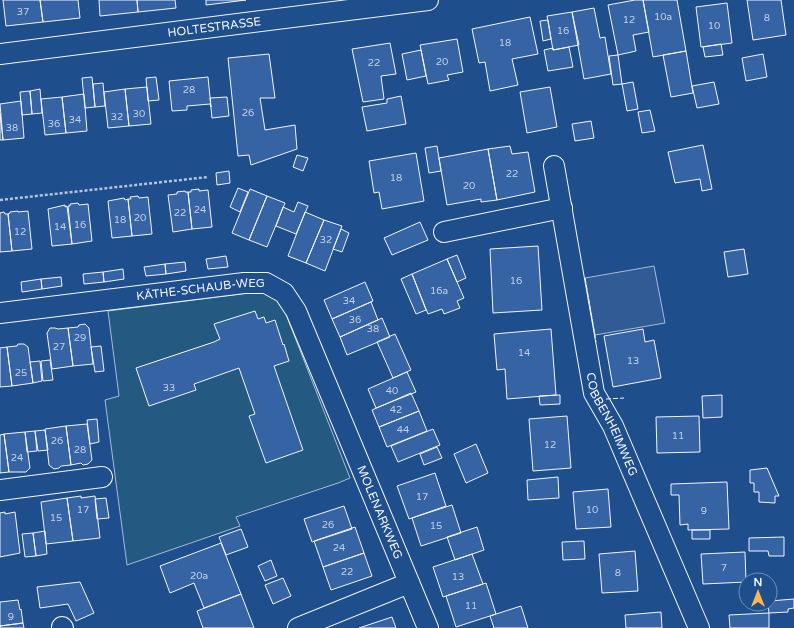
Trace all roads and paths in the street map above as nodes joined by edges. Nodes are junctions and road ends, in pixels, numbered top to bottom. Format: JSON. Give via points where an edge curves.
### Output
{"nodes":[{"id":1,"x":428,"y":0,"type":"edge"},
{"id":2,"x":0,"y":54,"type":"edge"},
{"id":3,"x":554,"y":166,"type":"dead end"},
{"id":4,"x":208,"y":178,"type":"dead end"},
{"id":5,"x":0,"y":200,"type":"edge"},
{"id":6,"x":562,"y":208,"type":"junction"},
{"id":7,"x":444,"y":232,"type":"dead end"},
{"id":8,"x":0,"y":313,"type":"edge"},
{"id":9,"x":351,"y":442,"type":"joint"},
{"id":10,"x":102,"y":476,"type":"dead end"},
{"id":11,"x":0,"y":490,"type":"edge"},
{"id":12,"x":409,"y":583,"type":"junction"},
{"id":13,"x":298,"y":628,"type":"edge"},
{"id":14,"x":428,"y":628,"type":"edge"},
{"id":15,"x":699,"y":628,"type":"edge"}],
"edges":[{"from":1,"to":2,"type":"street","name":"HOLTESTRASSE"},
{"from":3,"to":6,"type":"street","name":"COBBENHEIMWEG"},
{"from":4,"to":5,"type":"path"},
{"from":6,"to":7,"type":"street"},
{"from":6,"to":15,"type":"street","name":"COBBENHEIMWEG","via":[[594,393],[613,426]]},
{"from":8,"to":9,"type":"street","name":"KÄTHE-SCHAUB-WEG","via":[[244,283],[266,283],[284,293],[296,311]]},
{"from":9,"to":12,"type":"street","name":"MOLENARKWEG"},
{"from":10,"to":11,"type":"street"},
{"from":12,"to":13,"type":"street"},
{"from":12,"to":14,"type":"street","name":"MOLENARKWEG"}]}
